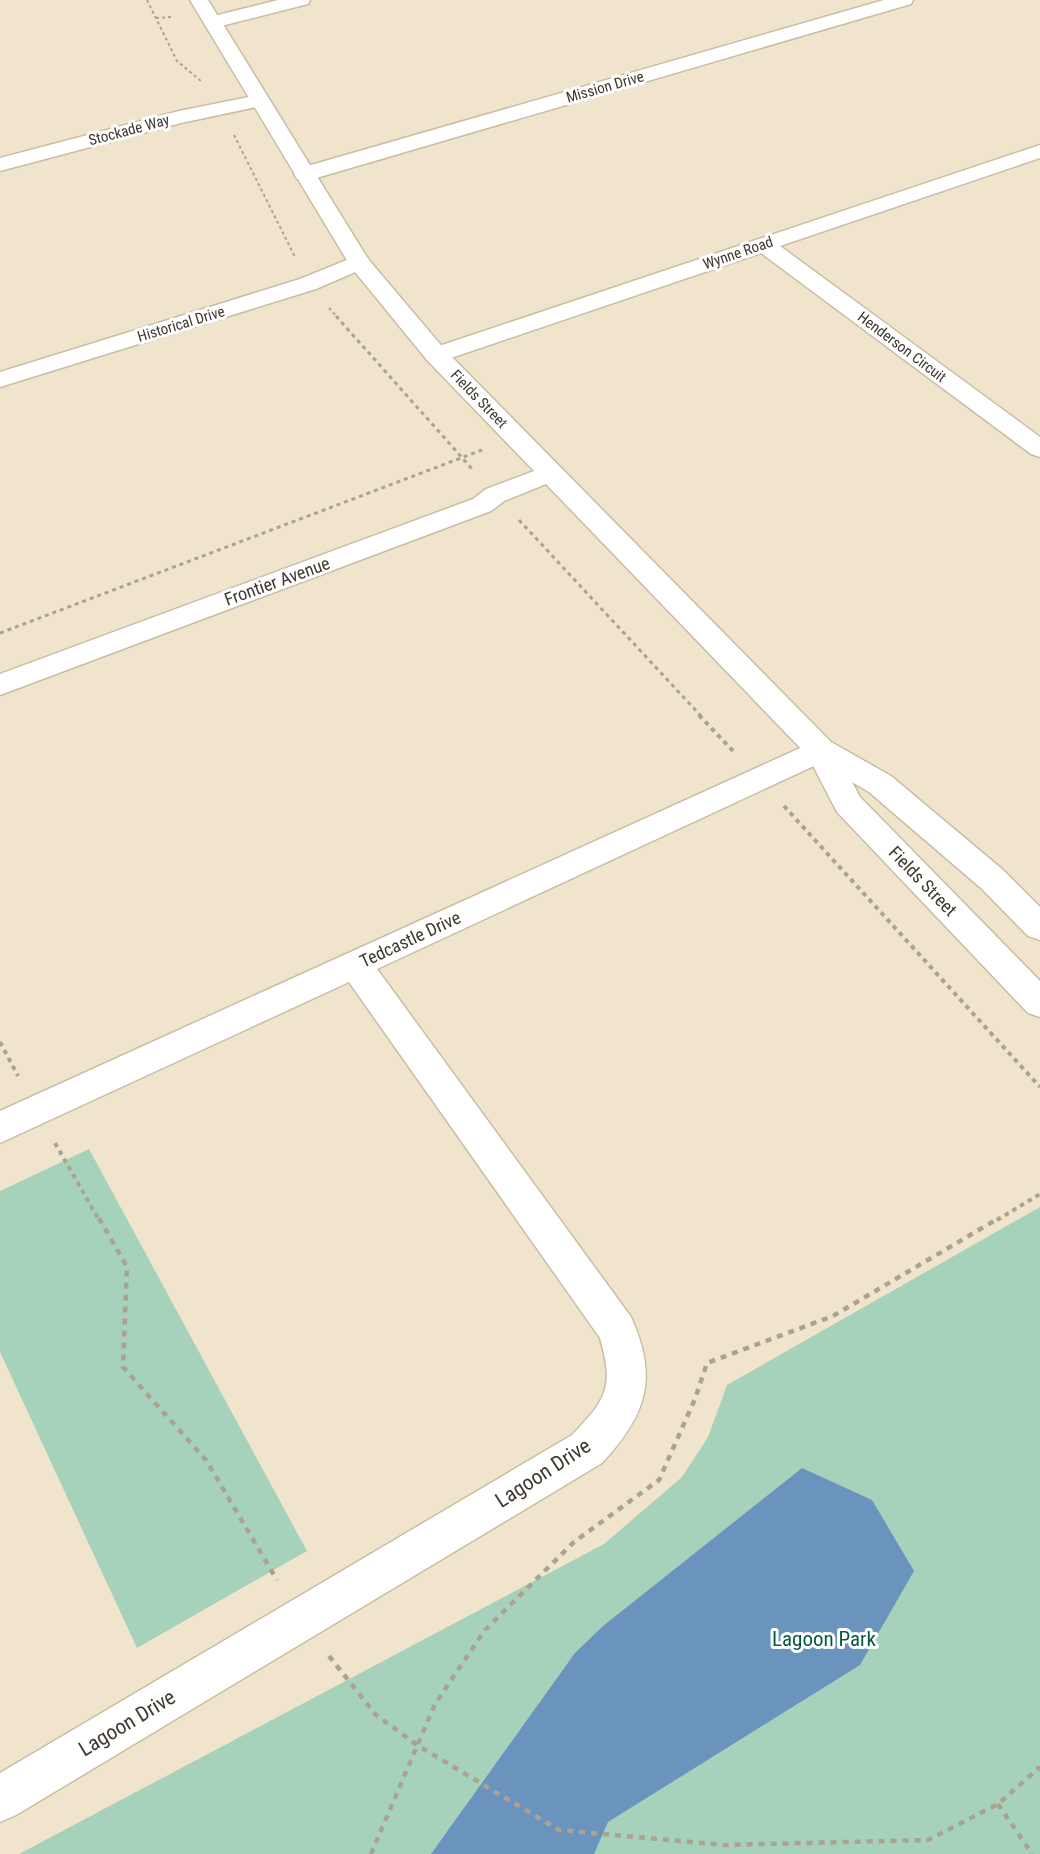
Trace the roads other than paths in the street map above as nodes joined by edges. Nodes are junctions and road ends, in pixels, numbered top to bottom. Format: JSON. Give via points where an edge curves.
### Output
{"nodes":[{"id":1,"x":199,"y":0,"type":"edge"},
{"id":2,"x":301,"y":0,"type":"edge"},
{"id":3,"x":904,"y":0,"type":"edge"},
{"id":4,"x":213,"y":22,"type":"junction"},
{"id":5,"x":259,"y":101,"type":"junction"},
{"id":6,"x":1040,"y":151,"type":"edge"},
{"id":7,"x":0,"y":165,"type":"edge"},
{"id":8,"x":305,"y":174,"type":"junction"},
{"id":9,"x":763,"y":244,"type":"junction"},
{"id":10,"x":359,"y":262,"type":"junction"},
{"id":11,"x":436,"y":355,"type":"junction"},
{"id":12,"x":0,"y":380,"type":"edge"},
{"id":13,"x":1040,"y":449,"type":"edge"},
{"id":14,"x":551,"y":474,"type":"junction"},
{"id":15,"x":0,"y":684,"type":"edge"},
{"id":16,"x":820,"y":750,"type":"junction"},
{"id":17,"x":1040,"y":927,"type":"edge"},
{"id":18,"x":355,"y":964,"type":"junction"},
{"id":19,"x":1040,"y":1003,"type":"edge"},
{"id":20,"x":0,"y":1128,"type":"edge"},
{"id":21,"x":0,"y":1799,"type":"edge"}],
"edges":[{"from":1,"to":4,"type":"street","name":"Fields Street"},
{"from":2,"to":4,"type":"street"},
{"from":3,"to":8,"type":"street","name":"Mission Drive"},
{"from":4,"to":5,"type":"street","name":"Fields Street"},
{"from":5,"to":7,"type":"street","name":"Stockade Way"},
{"from":5,"to":8,"type":"street","name":"Fields Street"},
{"from":6,"to":9,"type":"street","name":"Wynne Road"},
{"from":8,"to":10,"type":"street","name":"Fields Street"},
{"from":9,"to":11,"type":"street","name":"Wynne Road"},
{"from":9,"to":13,"type":"street","name":"Henderson Circuit"},
{"from":10,"to":11,"type":"street","name":"Fields Street"},
{"from":10,"to":12,"type":"street","name":"Historical Drive","via":[[308,284]]},
{"from":11,"to":14,"type":"street","name":"Fields Street"},
{"from":14,"to":15,"type":"street","name":"Frontier Avenue","via":[[495,495],[482,505]]},
{"from":14,"to":16,"type":"street","name":"Fields Street"},
{"from":16,"to":17,"type":"street","name":"Fields Street","via":[[880,784],[992,879]]},
{"from":16,"to":18,"type":"street","name":"Tedcastle Drive"},
{"from":16,"to":19,"type":"street","name":"Fields Street","via":[[848,804]]},
{"from":18,"to":20,"type":"street","name":"Tedcastle Drive"},
{"from":18,"to":21,"type":"street","name":"Lagoon Drive","via":[[617,1330],[627,1363],[626,1396],[611,1424],[587,1449]]}]}
